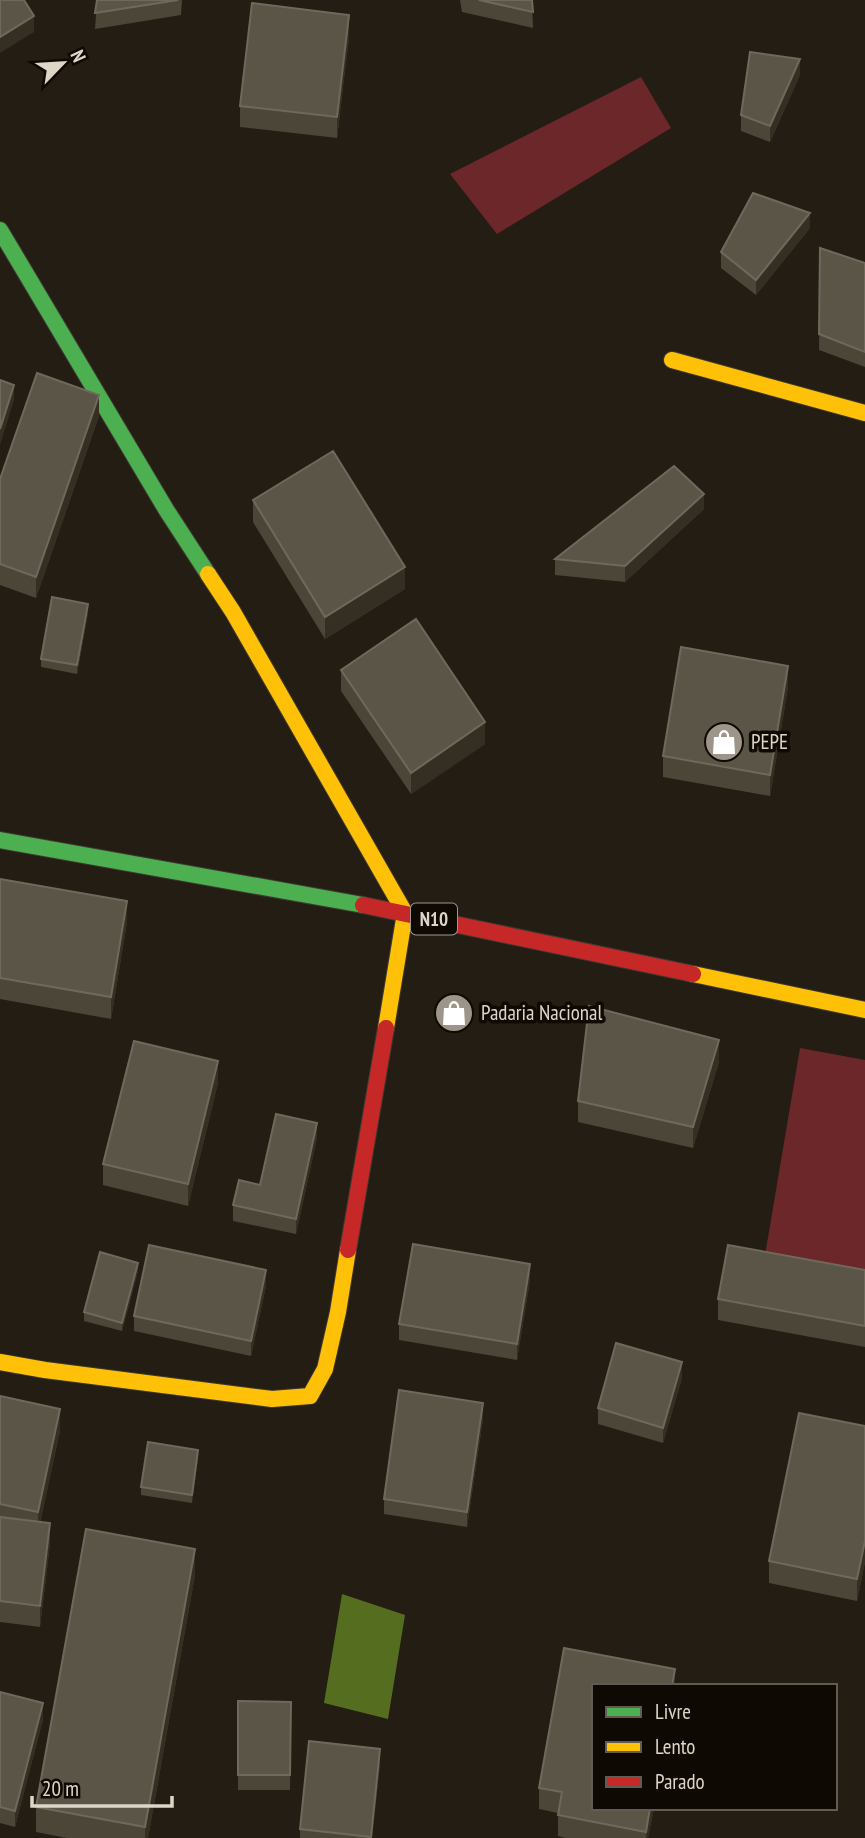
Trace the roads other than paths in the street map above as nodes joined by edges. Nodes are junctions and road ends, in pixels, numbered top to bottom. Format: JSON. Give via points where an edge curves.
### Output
{"nodes":[{"id":1,"x":0,"y":230,"type":"edge"},
{"id":2,"x":672,"y":360,"type":"dead end"},
{"id":3,"x":865,"y":413,"type":"edge"},
{"id":4,"x":0,"y":840,"type":"edge"},
{"id":5,"x":405,"y":913,"type":"junction"},
{"id":6,"x":865,"y":1010,"type":"edge"},
{"id":7,"x":0,"y":1362,"type":"edge"}],
"edges":[{"from":1,"to":5,"type":"street","via":[[167,511],[233,612]]},
{"from":2,"to":3,"type":"street"},
{"from":4,"to":5,"type":"street","number":"N10"},
{"from":5,"to":6,"type":"street","number":"N10"},
{"from":5,"to":7,"type":"street","via":[[338,1311],[325,1369],[310,1396],[272,1399]]}]}
